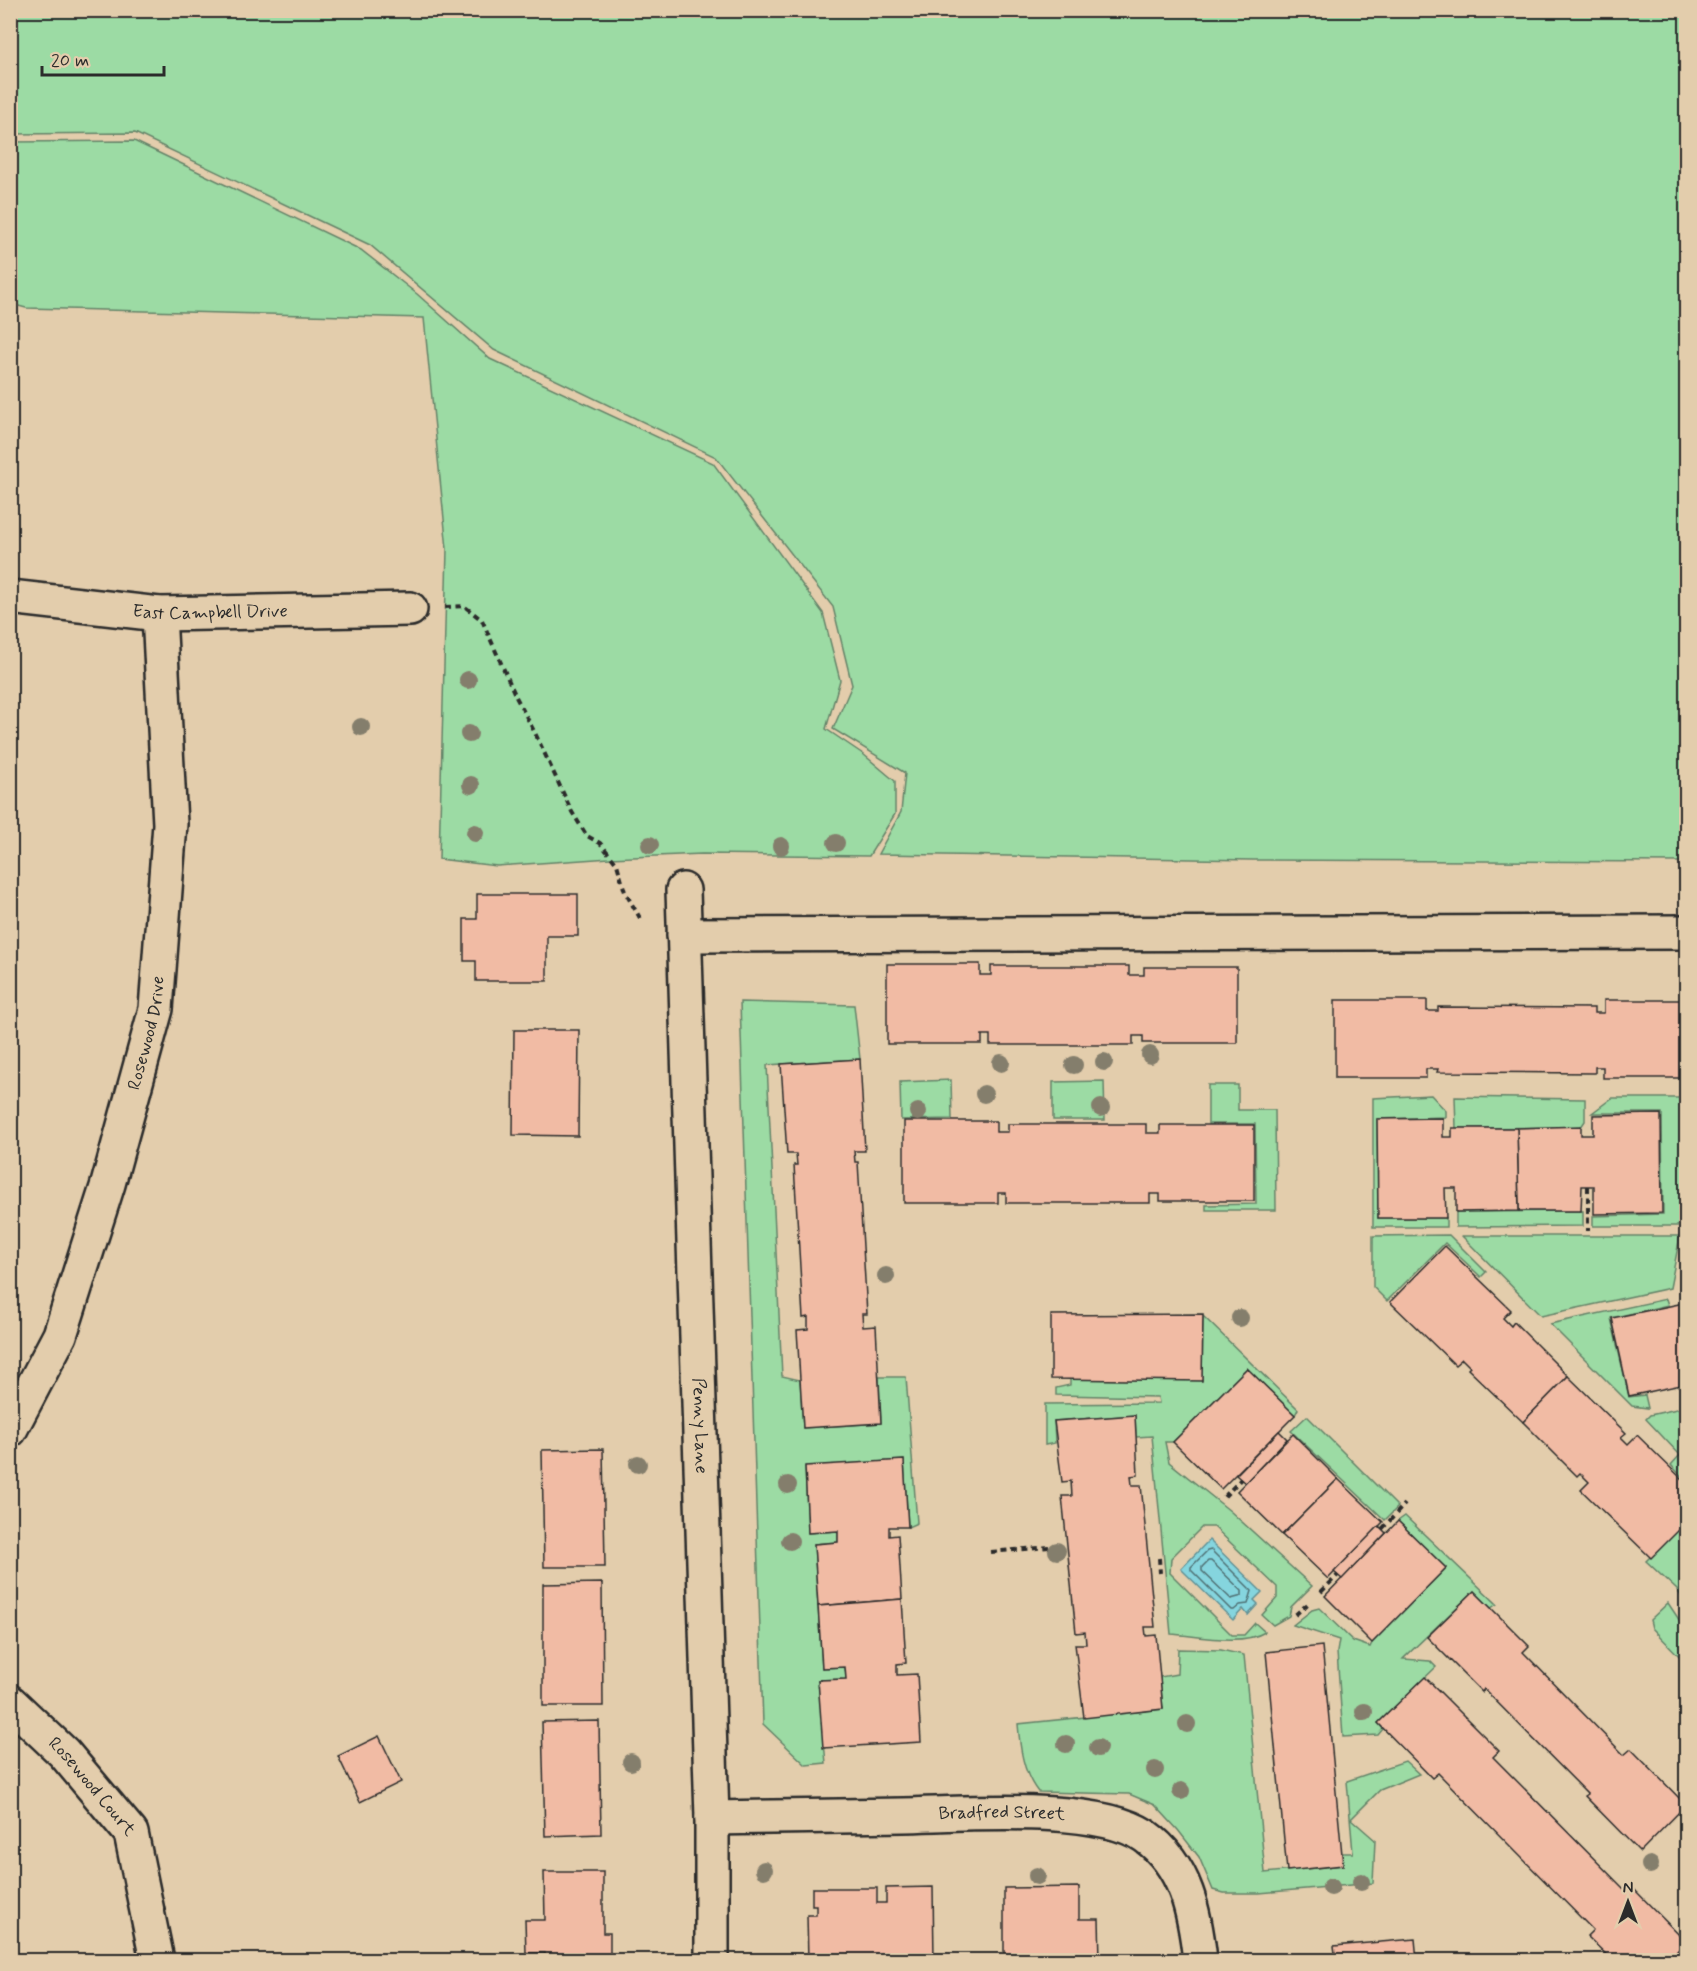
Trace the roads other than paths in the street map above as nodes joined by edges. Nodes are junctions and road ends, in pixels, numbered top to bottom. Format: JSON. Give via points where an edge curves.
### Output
{"nodes":[{"id":1,"x":10,"y":597,"type":"edge"},
{"id":2,"x":410,"y":609,"type":"road end"},
{"id":3,"x":159,"y":614,"type":"junction"},
{"id":4,"x":683,"y":890,"type":"dead end"},
{"id":5,"x":1686,"y":932,"type":"edge"},
{"id":6,"x":684,"y":935,"type":"junction"},
{"id":7,"x":10,"y":1430,"type":"edge"},
{"id":8,"x":10,"y":1702,"type":"edge"},
{"id":9,"x":712,"y":1818,"type":"junction"},
{"id":10,"x":156,"y":1960,"type":"edge"},
{"id":11,"x":712,"y":1960,"type":"edge"},
{"id":12,"x":1200,"y":1960,"type":"edge"}],
"edges":[{"from":1,"to":3,"type":"street","name":"East Campbell Drive"},
{"from":2,"to":3,"type":"street","name":"East Campbell Drive"},
{"from":3,"to":7,"type":"street","name":"Rosewood Drive","via":[[170,824],[156,1009],[108,1184],[60,1335]]},
{"from":4,"to":6,"type":"street","name":"Penny Lane"},
{"from":5,"to":6,"type":"street"},
{"from":6,"to":9,"type":"street","name":"Penny Lane"},
{"from":8,"to":10,"type":"street","name":"Rosewood Court","via":[[64,1752],[131,1833]]},
{"from":9,"to":11,"type":"street","name":"Penny Lane"},
{"from":9,"to":12,"type":"street","name":"Bradfred Street","via":[[1011,1813],[1079,1816],[1119,1823],[1164,1852],[1179,1872],[1196,1924]]}]}
